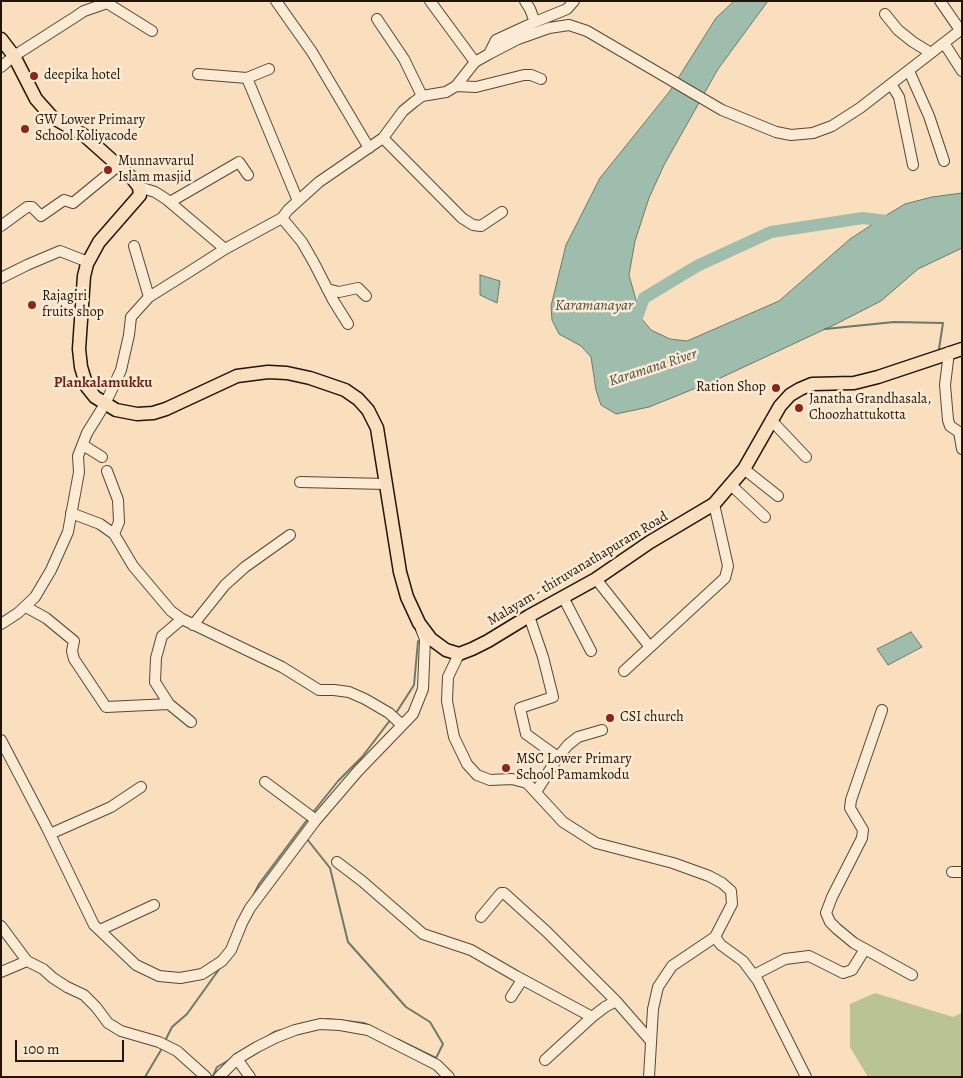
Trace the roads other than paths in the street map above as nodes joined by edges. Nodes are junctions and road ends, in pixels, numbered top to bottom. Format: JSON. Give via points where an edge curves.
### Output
{"nodes":[{"id":1,"x":276,"y":1,"type":"edge"},
{"id":2,"x":430,"y":1,"type":"edge"},
{"id":3,"x":524,"y":1,"type":"edge"},
{"id":4,"x":574,"y":1,"type":"edge"},
{"id":5,"x":940,"y":1,"type":"edge"},
{"id":6,"x":107,"y":2,"type":"edge"},
{"id":7,"x":885,"y":14,"type":"dead end"},
{"id":8,"x":377,"y":19,"type":"dead end"},
{"id":9,"x":535,"y":22,"type":"junction"},
{"id":10,"x":961,"y":30,"type":"edge"},
{"id":11,"x":152,"y":31,"type":"dead end"},
{"id":12,"x":1,"y":39,"type":"edge"},
{"id":13,"x":944,"y":43,"type":"junction"},
{"id":14,"x":931,"y":53,"type":"junction"},
{"id":15,"x":489,"y":54,"type":"junction"},
{"id":16,"x":14,"y":56,"type":"junction"},
{"id":17,"x":475,"y":62,"type":"junction"},
{"id":18,"x":1,"y":67,"type":"edge"},
{"id":19,"x":269,"y":69,"type":"dead end"},
{"id":20,"x":908,"y":71,"type":"junction"},
{"id":21,"x":962,"y":71,"type":"edge"},
{"id":22,"x":198,"y":74,"type":"dead end"},
{"id":23,"x":246,"y":78,"type":"junction"},
{"id":24,"x":541,"y":79,"type":"dead end"},
{"id":25,"x":891,"y":84,"type":"junction"},
{"id":26,"x":456,"y":86,"type":"junction"},
{"id":27,"x":422,"y":96,"type":"junction"},
{"id":28,"x":383,"y":138,"type":"junction"},
{"id":29,"x":369,"y":148,"type":"junction"},
{"id":30,"x":944,"y":162,"type":"dead end"},
{"id":31,"x":913,"y":165,"type":"dead end"},
{"id":32,"x":118,"y":166,"type":"junction"},
{"id":33,"x":248,"y":175,"type":"dead end"},
{"id":34,"x":139,"y":187,"type":"junction"},
{"id":35,"x":298,"y":201,"type":"junction"},
{"id":36,"x":170,"y":202,"type":"junction"},
{"id":37,"x":502,"y":212,"type":"dead end"},
{"id":38,"x":282,"y":218,"type":"junction"},
{"id":39,"x":1,"y":226,"type":"edge"},
{"id":40,"x":134,"y":246,"type":"dead end"},
{"id":41,"x":225,"y":249,"type":"junction"},
{"id":42,"x":88,"y":262,"type":"junction"},
{"id":43,"x":1,"y":278,"type":"edge"},
{"id":44,"x":327,"y":289,"type":"junction"},
{"id":45,"x":366,"y":296,"type":"dead end"},
{"id":46,"x":149,"y":298,"type":"junction"},
{"id":47,"x":348,"y":324,"type":"dead end"},
{"id":48,"x":956,"y":350,"type":"edge"},
{"id":49,"x":105,"y":404,"type":"junction"},
{"id":50,"x":771,"y":420,"type":"junction"},
{"id":51,"x":83,"y":445,"type":"junction"},
{"id":52,"x":962,"y":449,"type":"edge"},
{"id":53,"x":102,"y":457,"type":"dead end"},
{"id":54,"x":806,"y":457,"type":"dead end"},
{"id":55,"x":744,"y":469,"type":"junction"},
{"id":56,"x":107,"y":471,"type":"dead end"},
{"id":57,"x":300,"y":482,"type":"dead end"},
{"id":58,"x":386,"y":484,"type":"junction"},
{"id":59,"x":731,"y":485,"type":"junction"},
{"id":60,"x":778,"y":496,"type":"dead end"},
{"id":61,"x":714,"y":504,"type":"junction"},
{"id":62,"x":71,"y":513,"type":"junction"},
{"id":63,"x":765,"y":517,"type":"dead end"},
{"id":64,"x":114,"y":534,"type":"junction"},
{"id":65,"x":290,"y":535,"type":"dead end"},
{"id":66,"x":596,"y":579,"type":"junction"},
{"id":67,"x":563,"y":596,"type":"junction"},
{"id":68,"x":26,"y":607,"type":"junction"},
{"id":69,"x":529,"y":616,"type":"junction"},
{"id":70,"x":182,"y":619,"type":"junction"},
{"id":71,"x":419,"y":623,"type":"junction"},
{"id":72,"x":1,"y":624,"type":"edge"},
{"id":73,"x":193,"y":625,"type":"junction"},
{"id":74,"x":650,"y":647,"type":"junction"},
{"id":75,"x":591,"y":651,"type":"dead end"},
{"id":76,"x":459,"y":654,"type":"junction"},
{"id":77,"x":624,"y":672,"type":"dead end"},
{"id":78,"x":169,"y":704,"type":"junction"},
{"id":79,"x":882,"y":710,"type":"dead end"},
{"id":80,"x":191,"y":722,"type":"dead end"},
{"id":81,"x":402,"y":726,"type":"junction"},
{"id":82,"x":602,"y":730,"type":"dead end"},
{"id":83,"x":1,"y":740,"type":"edge"},
{"id":84,"x":558,"y":757,"type":"junction"},
{"id":85,"x":265,"y":782,"type":"dead end"},
{"id":86,"x":142,"y":787,"type":"dead end"},
{"id":87,"x":536,"y":792,"type":"junction"},
{"id":88,"x":316,"y":820,"type":"junction"},
{"id":89,"x":50,"y":834,"type":"junction"},
{"id":90,"x":338,"y":862,"type":"dead end"},
{"id":91,"x":154,"y":905,"type":"dead end"},
{"id":92,"x":481,"y":916,"type":"dead end"},
{"id":93,"x":1,"y":926,"type":"edge"},
{"id":94,"x":100,"y":930,"type":"junction"},
{"id":95,"x":715,"y":937,"type":"junction"},
{"id":96,"x":865,"y":949,"type":"junction"},
{"id":97,"x":28,"y":962,"type":"junction"},
{"id":98,"x":1,"y":972,"type":"edge"},
{"id":99,"x":912,"y":975,"type":"dead end"},
{"id":100,"x":754,"y":976,"type":"junction"},
{"id":101,"x":522,"y":980,"type":"junction"},
{"id":102,"x":511,"y":997,"type":"dead end"},
{"id":103,"x":616,"y":1001,"type":"junction"},
{"id":104,"x":592,"y":1017,"type":"junction"},
{"id":105,"x":650,"y":1040,"type":"junction"},
{"id":106,"x":237,"y":1060,"type":"junction"},
{"id":107,"x":545,"y":1060,"type":"dead end"},
{"id":108,"x":206,"y":1077,"type":"edge"},
{"id":109,"x":219,"y":1077,"type":"edge"},
{"id":110,"x":250,"y":1077,"type":"edge"},
{"id":111,"x":449,"y":1077,"type":"edge"},
{"id":112,"x":649,"y":1077,"type":"edge"},
{"id":113,"x":806,"y":1077,"type":"edge"}],
"edges":[{"from":1,"to":29,"type":"street","via":[[312,52]]},
{"from":2,"to":17,"type":"street"},
{"from":3,"to":9,"type":"street"},
{"from":4,"to":9,"type":"street","via":[[566,9]]},
{"from":5,"to":10,"type":"street"},
{"from":6,"to":11,"type":"street"},
{"from":6,"to":16,"type":"street","via":[[84,11]]},
{"from":7,"to":14,"type":"street","via":[[898,30]]},
{"from":8,"to":27,"type":"street","via":[[404,59]]},
{"from":9,"to":15,"type":"street","via":[[496,40]]},
{"from":10,"to":13,"type":"street"},
{"from":12,"to":16,"type":"main road"},
{"from":13,"to":14,"type":"street"},
{"from":13,"to":21,"type":"street"},
{"from":14,"to":20,"type":"street"},
{"from":15,"to":17,"type":"street"},
{"from":15,"to":25,"type":"street","via":[[518,39],[569,25],[587,31],[722,110],[791,135],[813,133],[832,126]]},
{"from":16,"to":18,"type":"street"},
{"from":16,"to":32,"type":"main road","via":[[36,99],[52,117],[85,136]]},
{"from":17,"to":26,"type":"street"},
{"from":19,"to":23,"type":"street"},
{"from":20,"to":25,"type":"street"},
{"from":20,"to":30,"type":"street","via":[[929,116]]},
{"from":22,"to":23,"type":"street"},
{"from":23,"to":35,"type":"street"},
{"from":24,"to":26,"type":"street","via":[[524,75],[476,87]]},
{"from":25,"to":31,"type":"street","via":[[899,97]]},
{"from":26,"to":27,"type":"street","via":[[446,92]]},
{"from":27,"to":28,"type":"street","via":[[403,111]]},
{"from":28,"to":29,"type":"street"},
{"from":28,"to":37,"type":"street","via":[[472,225],[481,226]]},
{"from":29,"to":35,"type":"street","via":[[319,182]]},
{"from":32,"to":34,"type":"main road"},
{"from":32,"to":39,"type":"street","via":[[73,203],[64,200],[41,216],[32,207],[27,207]]},
{"from":33,"to":36,"type":"street","via":[[239,162]]},
{"from":34,"to":36,"type":"street"},
{"from":34,"to":42,"type":"main road","via":[[140,195],[106,233]]},
{"from":35,"to":38,"type":"street"},
{"from":36,"to":41,"type":"street"},
{"from":38,"to":41,"type":"street"},
{"from":38,"to":44,"type":"street","via":[[302,242]]},
{"from":40,"to":46,"type":"street"},
{"from":41,"to":46,"type":"street"},
{"from":42,"to":43,"type":"street","via":[[60,251]]},
{"from":42,"to":49,"type":"main road","via":[[82,293],[80,368],[88,387]]},
{"from":44,"to":45,"type":"street","via":[[339,292],[358,288]]},
{"from":44,"to":47,"type":"street"},
{"from":46,"to":49,"type":"street","via":[[131,316],[121,370]]},
{"from":48,"to":50,"type":"main road","name":"Malayam - thiruvanathapuram Road","via":[[870,380],[812,384],[790,395]]},
{"from":48,"to":52,"type":"street","via":[[945,385],[948,420],[958,432]]},
{"from":49,"to":51,"type":"street"},
{"from":49,"to":58,"type":"main road","via":[[137,414],[153,413],[250,373],[287,374],[323,382],[345,390],[368,410],[377,428]]},
{"from":50,"to":54,"type":"street"},
{"from":50,"to":55,"type":"main road","name":"Malayam - thiruvanathapuram Road"},
{"from":51,"to":53,"type":"street"},
{"from":51,"to":62,"type":"street","via":[[78,456],[79,472]]},
{"from":55,"to":59,"type":"main road","name":"Malayam - thiruvanathapuram Road"},
{"from":55,"to":60,"type":"street"},
{"from":56,"to":64,"type":"street","via":[[118,500],[120,522]]},
{"from":57,"to":58,"type":"street"},
{"from":58,"to":71,"type":"main road","via":[[400,572]]},
{"from":59,"to":61,"type":"main road","name":"Malayam - thiruvanathapuram Road"},
{"from":59,"to":63,"type":"street"},
{"from":61,"to":66,"type":"main road","name":"Malayam - thiruvanathapuram Road"},
{"from":61,"to":74,"type":"street","via":[[728,566],[725,578]]},
{"from":62,"to":64,"type":"street","via":[[100,524]]},
{"from":62,"to":68,"type":"street","via":[[68,532],[51,570]]},
{"from":64,"to":70,"type":"street","via":[[133,566],[171,611]]},
{"from":65,"to":73,"type":"street","via":[[225,585]]},
{"from":66,"to":67,"type":"main road","name":"Malayam - thiruvanathapuram Road"},
{"from":66,"to":74,"type":"street"},
{"from":67,"to":69,"type":"main road","name":"Malayam - thiruvanathapuram Road"},
{"from":67,"to":75,"type":"street"},
{"from":68,"to":72,"type":"street"},
{"from":68,"to":78,"type":"street","via":[[46,618],[74,641],[74,659],[106,707]]},
{"from":69,"to":76,"type":"main road","name":"Malayam - thiruvanathapuram Road"},
{"from":69,"to":84,"type":"street","via":[[553,697],[520,708],[526,734]]},
{"from":70,"to":73,"type":"street"},
{"from":70,"to":78,"type":"street","via":[[162,636],[156,658],[155,682]]},
{"from":71,"to":76,"type":"main road","via":[[431,639],[446,650]]},
{"from":71,"to":81,"type":"street","via":[[425,639],[423,689],[413,714]]},
{"from":73,"to":81,"type":"street","via":[[282,667],[319,690],[349,692],[366,699],[389,713]]},
{"from":74,"to":77,"type":"street"},
{"from":76,"to":87,"type":"street","via":[[448,676],[447,701],[454,737],[467,764],[477,775],[490,780],[512,778],[527,783]]},
{"from":78,"to":80,"type":"street"},
{"from":79,"to":96,"type":"street","via":[[851,800],[850,808],[863,830],[862,838],[826,913],[836,929]]},
{"from":81,"to":88,"type":"street"},
{"from":82,"to":84,"type":"street","via":[[578,737]]},
{"from":83,"to":89,"type":"street"},
{"from":84,"to":87,"type":"street"},
{"from":85,"to":88,"type":"street"},
{"from":86,"to":89,"type":"street","via":[[111,807]]},
{"from":87,"to":95,"type":"street","via":[[564,822],[596,843],[673,863],[709,876],[732,891],[732,904]]},
{"from":88,"to":94,"type":"street","via":[[250,908],[226,956],[202,974],[180,978],[159,976],[136,965]]},
{"from":89,"to":94,"type":"street","via":[[94,925]]},
{"from":90,"to":101,"type":"street","via":[[423,934],[471,950]]},
{"from":91,"to":94,"type":"street"},
{"from":92,"to":103,"type":"street","via":[[504,893]]},
{"from":93,"to":97,"type":"street"},
{"from":95,"to":100,"type":"street","via":[[721,946],[743,961]]},
{"from":95,"to":105,"type":"street","via":[[672,966],[658,987]]},
{"from":96,"to":99,"type":"street"},
{"from":96,"to":100,"type":"street","via":[[852,970],[843,973],[809,956],[785,960]]},
{"from":97,"to":98,"type":"street"},
{"from":97,"to":108,"type":"street","via":[[67,988],[84,995],[108,1023],[120,1031],[159,1042],[177,1051]]},
{"from":100,"to":113,"type":"street"},
{"from":101,"to":102,"type":"street"},
{"from":101,"to":104,"type":"street"},
{"from":103,"to":104,"type":"street"},
{"from":103,"to":105,"type":"street"},
{"from":104,"to":107,"type":"street"},
{"from":105,"to":112,"type":"street"},
{"from":106,"to":109,"type":"street"},
{"from":106,"to":110,"type":"street"},
{"from":106,"to":111,"type":"street","via":[[295,1030],[320,1024],[340,1024],[368,1030],[437,1065]]}]}
